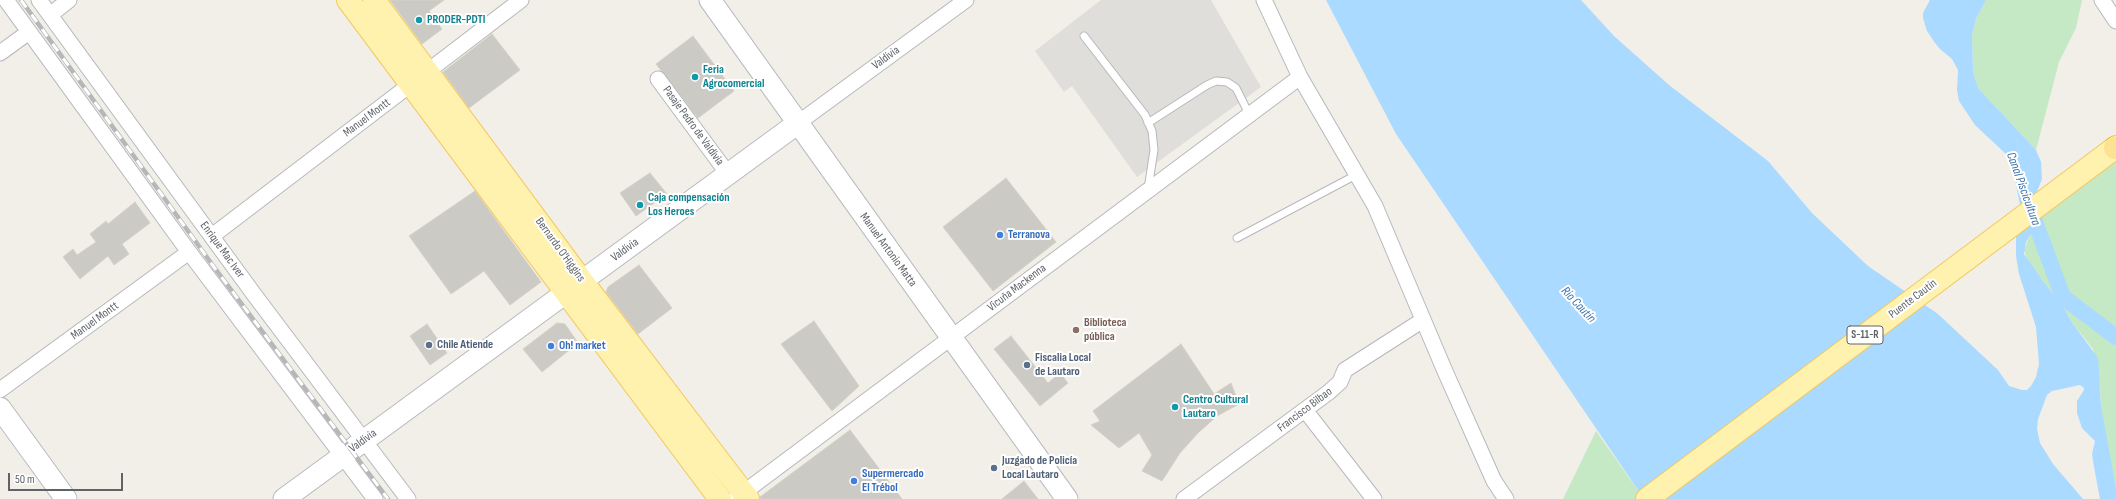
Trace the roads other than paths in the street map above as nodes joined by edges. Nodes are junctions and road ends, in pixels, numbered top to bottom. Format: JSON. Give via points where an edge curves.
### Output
{"nodes":[{"id":1,"x":6,"y":0,"type":"edge"},
{"id":2,"x":39,"y":0,"type":"edge"},
{"id":3,"x":69,"y":0,"type":"edge"},
{"id":4,"x":348,"y":0,"type":"edge"},
{"id":5,"x":374,"y":0,"type":"edge"},
{"id":6,"x":521,"y":0,"type":"edge"},
{"id":7,"x":710,"y":0,"type":"edge"},
{"id":8,"x":966,"y":0,"type":"edge"},
{"id":9,"x":1264,"y":0,"type":"edge"},
{"id":10,"x":2102,"y":0,"type":"edge"},
{"id":11,"x":50,"y":15,"type":"junction"},
{"id":12,"x":2116,"y":21,"type":"edge"},
{"id":13,"x":29,"y":32,"type":"junction"},
{"id":14,"x":1084,"y":36,"type":"dead end"},
{"id":15,"x":0,"y":53,"type":"edge"},
{"id":16,"x":1300,"y":76,"type":"junction"},
{"id":17,"x":420,"y":77,"type":"junction"},
{"id":18,"x":658,"y":79,"type":"dead end"},
{"id":19,"x":1249,"y":114,"type":"junction"},
{"id":20,"x":798,"y":123,"type":"junction"},
{"id":21,"x":1148,"y":123,"type":"junction"},
{"id":22,"x":2116,"y":148,"type":"edge"},
{"id":23,"x":728,"y":174,"type":"junction"},
{"id":24,"x":1356,"y":175,"type":"junction"},
{"id":25,"x":1147,"y":190,"type":"junction"},
{"id":26,"x":212,"y":236,"type":"junction"},
{"id":27,"x":1237,"y":238,"type":"dead end"},
{"id":28,"x":189,"y":252,"type":"junction"},
{"id":29,"x":575,"y":287,"type":"junction"},
{"id":30,"x":1423,"y":320,"type":"junction"},
{"id":31,"x":951,"y":337,"type":"junction"},
{"id":32,"x":0,"y":390,"type":"edge"},
{"id":33,"x":0,"y":408,"type":"edge"},
{"id":34,"x":1305,"y":410,"type":"junction"},
{"id":35,"x":365,"y":440,"type":"junction"},
{"id":36,"x":343,"y":456,"type":"junction"},
{"id":37,"x":742,"y":497,"type":"edge"},
{"id":38,"x":66,"y":499,"type":"edge"},
{"id":39,"x":284,"y":499,"type":"edge"},
{"id":40,"x":375,"y":499,"type":"edge"},
{"id":41,"x":408,"y":499,"type":"edge"},
{"id":42,"x":720,"y":499,"type":"edge"},
{"id":43,"x":1067,"y":499,"type":"edge"},
{"id":44,"x":1184,"y":499,"type":"edge"},
{"id":45,"x":1374,"y":499,"type":"edge"},
{"id":46,"x":1506,"y":499,"type":"edge"},
{"id":47,"x":1647,"y":499,"type":"edge"}],
"edges":[{"from":1,"to":13,"type":"street"},
{"from":2,"to":11,"type":"street","name":"Enrique Mac Iver"},
{"from":3,"to":11,"type":"street"},
{"from":4,"to":17,"type":"main road","name":"Bernardo O'Higgins"},
{"from":5,"to":17,"type":"main road","name":"Bernardo O'Higgins"},
{"from":6,"to":17,"type":"street","name":"Manuel Montt"},
{"from":7,"to":20,"type":"street","name":"Manuel Antonio Matta"},
{"from":8,"to":20,"type":"street","name":"Valdivia"},
{"from":9,"to":16,"type":"street"},
{"from":10,"to":12,"type":"street"},
{"from":11,"to":26,"type":"street","name":"Enrique Mac Iver"},
{"from":13,"to":15,"type":"street"},
{"from":13,"to":28,"type":"street"},
{"from":14,"to":21,"type":"lane","via":[[1140,108]]},
{"from":16,"to":19,"type":"street","name":"Vicuña Mackenna"},
{"from":16,"to":24,"type":"street"},
{"from":17,"to":26,"type":"street","name":"Manuel Montt"},
{"from":17,"to":29,"type":"main road","name":"Bernardo O'Higgins"},
{"from":18,"to":23,"type":"street","name":"Pasaje Pedro de Valdivia"},
{"from":19,"to":21,"type":"lane","via":[[1236,88],[1227,82],[1216,81]]},
{"from":19,"to":25,"type":"street","name":"Vicuña Mackenna"},
{"from":20,"to":23,"type":"street","name":"Valdivia"},
{"from":20,"to":31,"type":"street","name":"Manuel Antonio Matta"},
{"from":21,"to":25,"type":"lane","via":[[1152,131],[1154,150]]},
{"from":22,"to":47,"type":"main road","name":"Puente Cautín","number":"S-11-R"},
{"from":23,"to":29,"type":"street","name":"Valdivia"},
{"from":24,"to":27,"type":"lane"},
{"from":24,"to":30,"type":"street","via":[[1375,206]]},
{"from":25,"to":31,"type":"street","name":"Vicuña Mackenna"},
{"from":26,"to":35,"type":"street","name":"Enrique Mac Iver"},
{"from":28,"to":32,"type":"street","name":"Manuel Montt"},
{"from":28,"to":36,"type":"street"},
{"from":29,"to":35,"type":"street","name":"Valdivia"},
{"from":29,"to":37,"type":"main road","name":"Bernardo O'Higgins"},
{"from":29,"to":42,"type":"main road","name":"Bernardo O'Higgins"},
{"from":30,"to":34,"type":"street","name":"Francisco Bilbao","via":[[1345,370],[1340,382]]},
{"from":30,"to":46,"type":"street","via":[[1494,481]]},
{"from":31,"to":37,"type":"street","name":"Vicuña Mackenna"},
{"from":31,"to":43,"type":"street","name":"Manuel Antonio Matta"},
{"from":33,"to":38,"type":"street"},
{"from":34,"to":44,"type":"street","name":"Francisco Bilbao"},
{"from":34,"to":45,"type":"street"},
{"from":35,"to":36,"type":"street","name":"Valdivia"},
{"from":35,"to":41,"type":"street","name":"Enrique Mac Iver"},
{"from":36,"to":39,"type":"street","name":"Valdivia"},
{"from":36,"to":40,"type":"street"}]}
